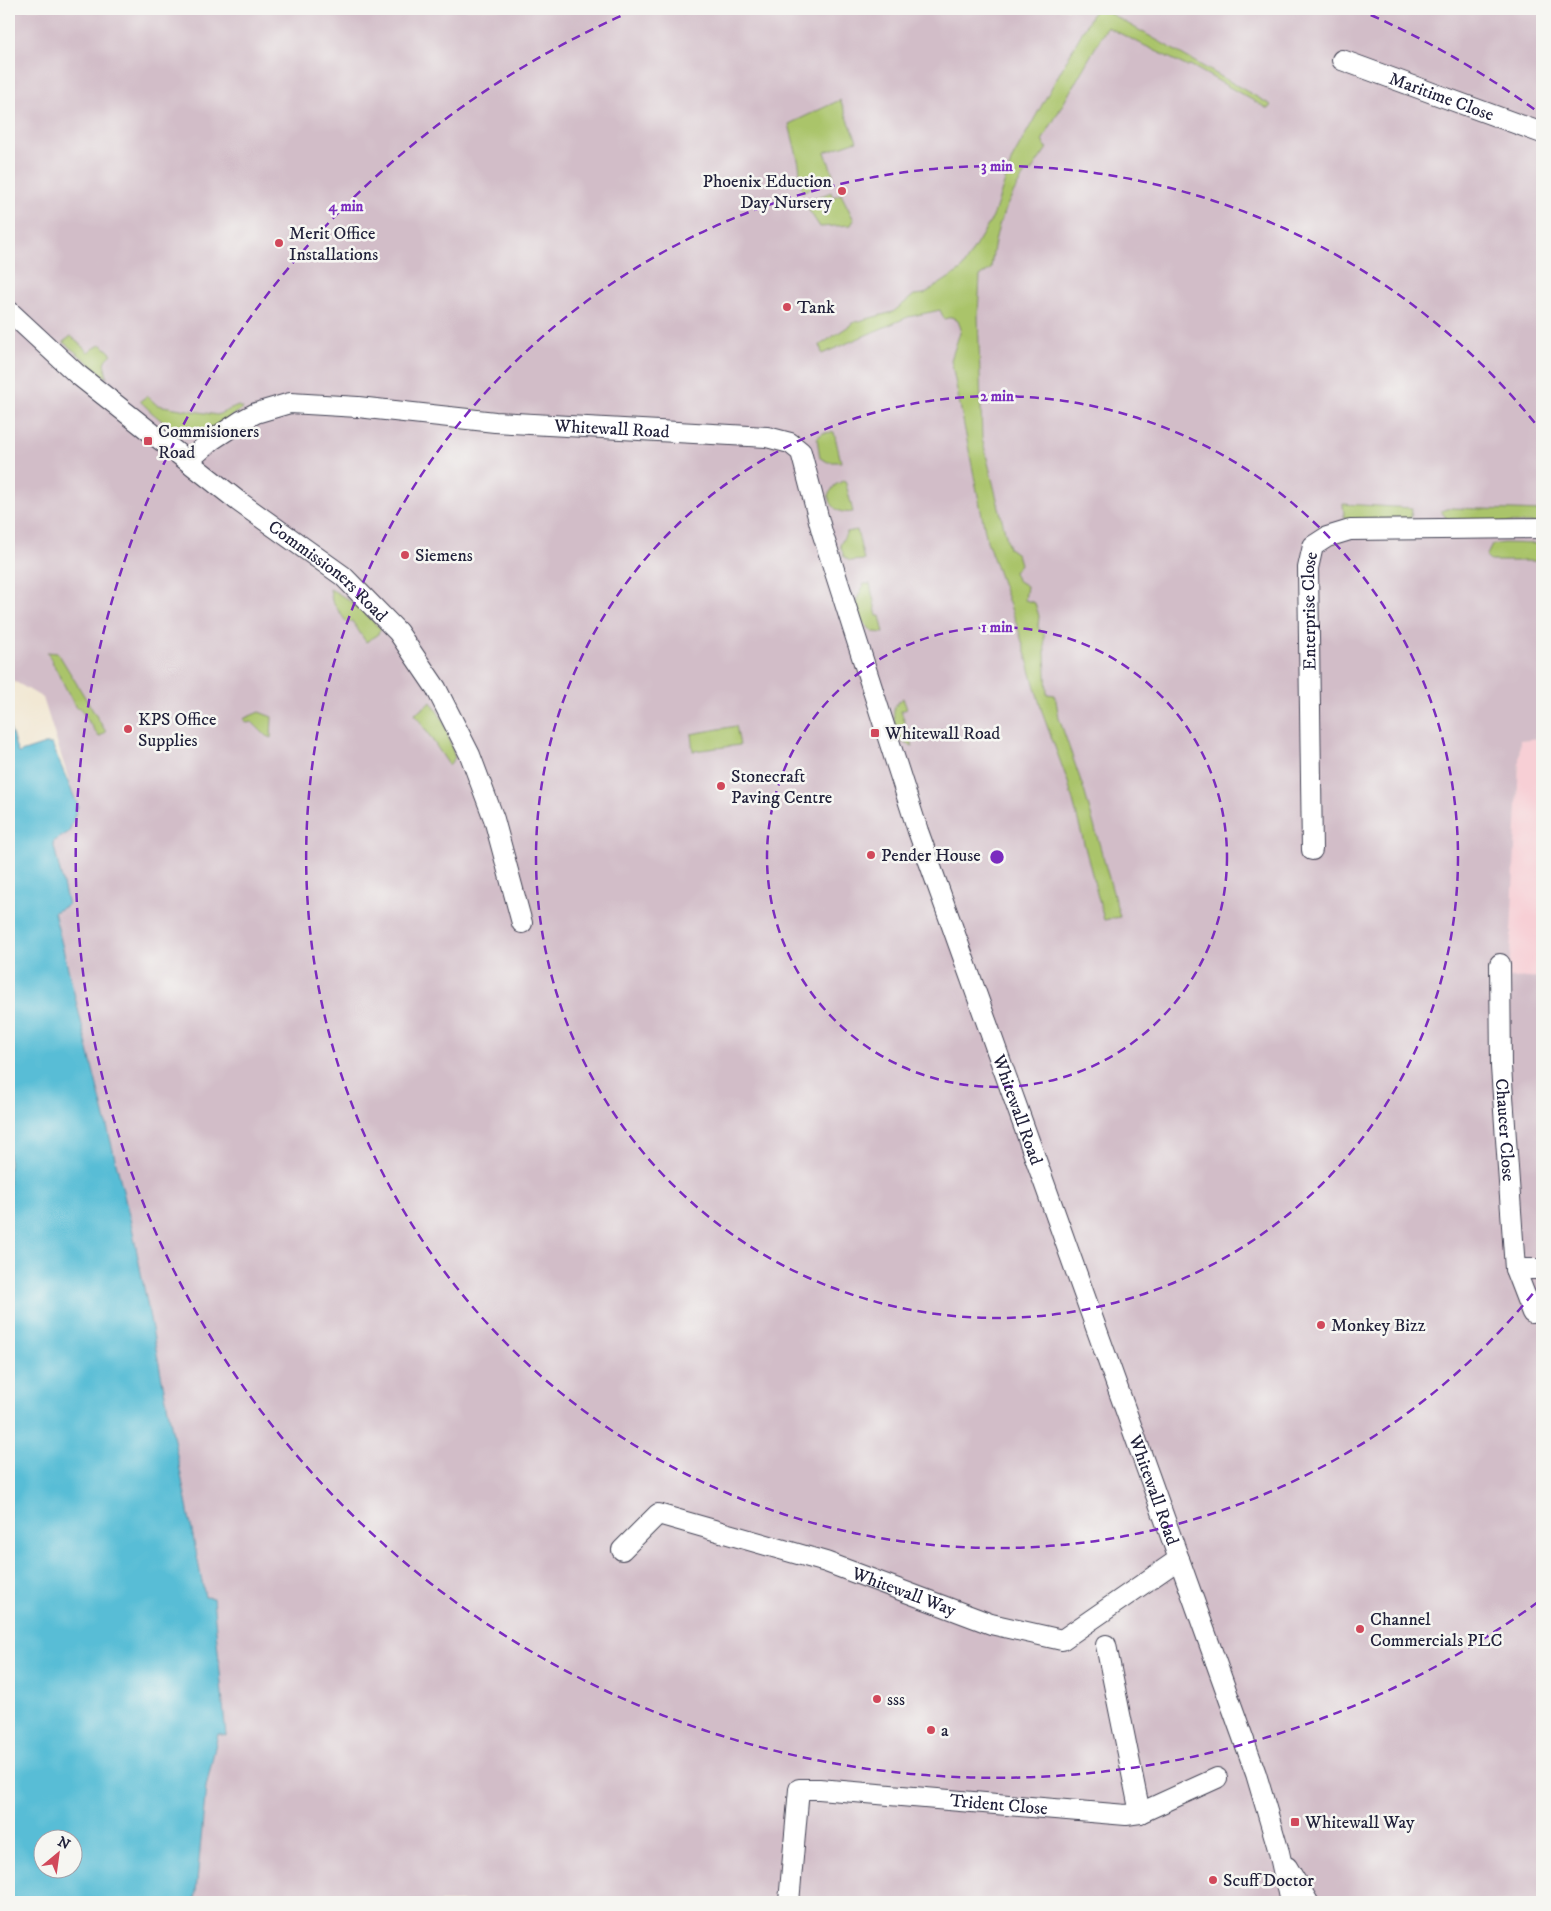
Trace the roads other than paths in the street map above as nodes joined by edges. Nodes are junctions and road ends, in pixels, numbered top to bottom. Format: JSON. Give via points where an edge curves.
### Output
{"nodes":[{"id":1,"x":1342,"y":60,"type":"dead end"},
{"id":2,"x":1542,"y":133,"type":"edge"},
{"id":3,"x":9,"y":311,"type":"edge"},
{"id":4,"x":188,"y":461,"type":"junction"},
{"id":5,"x":1542,"y":528,"type":"edge"},
{"id":6,"x":1312,"y":850,"type":"dead end"},
{"id":7,"x":522,"y":923,"type":"dead end"},
{"id":8,"x":1500,"y":964,"type":"dead end"},
{"id":9,"x":1515,"y":1269,"type":"junction"},
{"id":10,"x":1542,"y":1269,"type":"edge"},
{"id":11,"x":1532,"y":1313,"type":"dead end"},
{"id":12,"x":622,"y":1550,"type":"dead end"},
{"id":13,"x":1180,"y":1558,"type":"junction"},
{"id":14,"x":1106,"y":1645,"type":"dead end"},
{"id":15,"x":1218,"y":1778,"type":"dead end"},
{"id":16,"x":1140,"y":1813,"type":"junction"},
{"id":17,"x":1279,"y":1852,"type":"junction"},
{"id":18,"x":788,"y":1902,"type":"edge"},
{"id":19,"x":1290,"y":1902,"type":"edge"},
{"id":20,"x":1308,"y":1902,"type":"edge"}],
"edges":[{"from":1,"to":2,"type":"street","name":"Maritime Close"},
{"from":3,"to":4,"type":"street","name":"Commissioners Road","via":[[77,374]]},
{"from":4,"to":7,"type":"street","name":"Commissioners Road","via":[[343,576],[398,632],[436,688],[470,755],[494,819]]},
{"from":4,"to":13,"type":"street","name":"Whitewall Road","via":[[241,420],[290,403],[495,422],[766,437],[790,443],[801,452],[822,532],[918,832]]},
{"from":5,"to":6,"type":"street","name":"Enterprise Close","via":[[1350,530],[1327,537],[1313,546],[1308,568]]},
{"from":8,"to":9,"type":"street","name":"Chaucer Close","via":[[1501,1067]]},
{"from":9,"to":10,"type":"street"},
{"from":9,"to":11,"type":"street","name":"Chaucer Close"},
{"from":12,"to":13,"type":"street","name":"Whitewall Way","via":[[658,1514],[826,1562],[991,1624],[1062,1640]]},
{"from":13,"to":17,"type":"street","name":"Whitewall Road"},
{"from":14,"to":16,"type":"street"},
{"from":15,"to":16,"type":"street"},
{"from":16,"to":18,"type":"street","name":"Trident Close","via":[[1126,1815],[799,1789]]},
{"from":17,"to":19,"type":"street","name":"Whitewall Road"},
{"from":17,"to":20,"type":"street","name":"Whitewall Road"}]}
